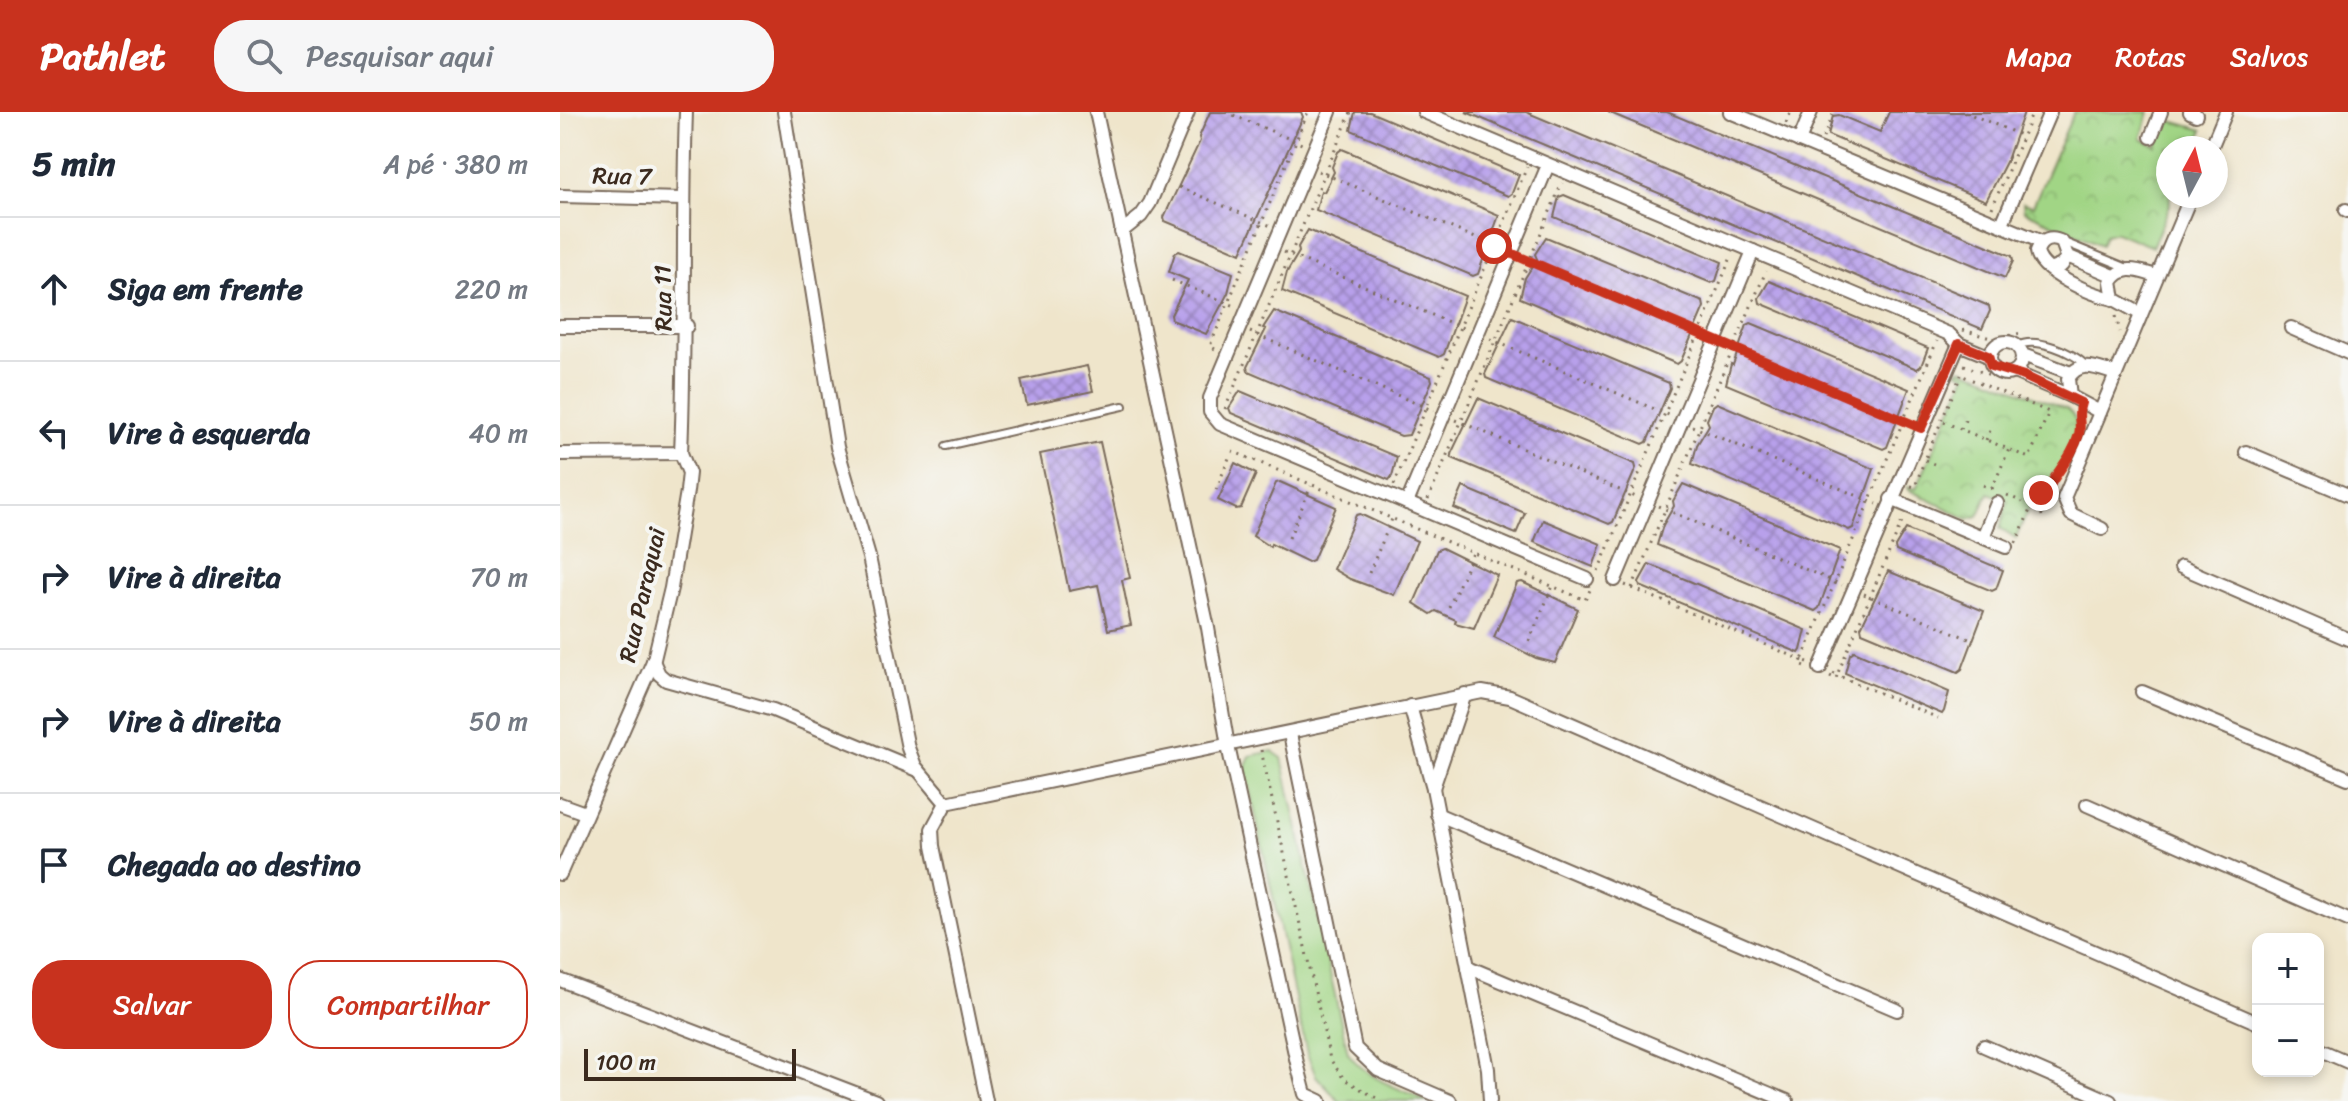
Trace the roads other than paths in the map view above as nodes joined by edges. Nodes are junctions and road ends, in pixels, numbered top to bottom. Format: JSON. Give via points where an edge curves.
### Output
{"nodes":[{"id":1,"x":686,"y":112,"type":"edge"},
{"id":2,"x":784,"y":112,"type":"edge"},
{"id":3,"x":1096,"y":112,"type":"edge"},
{"id":4,"x":1188,"y":112,"type":"edge"},
{"id":5,"x":1330,"y":112,"type":"edge"},
{"id":6,"x":1424,"y":112,"type":"edge"},
{"id":7,"x":1730,"y":112,"type":"edge"},
{"id":8,"x":1811,"y":112,"type":"edge"},
{"id":9,"x":2050,"y":112,"type":"edge"},
{"id":10,"x":2161,"y":112,"type":"edge"},
{"id":11,"x":2226,"y":112,"type":"edge"},
{"id":12,"x":2216,"y":136,"type":"edge"},
{"id":13,"x":2151,"y":137,"type":"dead end"},
{"id":14,"x":1799,"y":141,"type":"junction"},
{"id":15,"x":1548,"y":165,"type":"junction"},
{"id":16,"x":560,"y":196,"type":"edge"},
{"id":17,"x":683,"y":199,"type":"junction"},
{"id":18,"x":2186,"y":208,"type":"edge"},
{"id":19,"x":2002,"y":224,"type":"junction"},
{"id":20,"x":1121,"y":232,"type":"junction"},
{"id":21,"x":2042,"y":242,"type":"junction"},
{"id":22,"x":2062,"y":242,"type":"junction"},
{"id":23,"x":1753,"y":251,"type":"junction"},
{"id":24,"x":2067,"y":256,"type":"junction"},
{"id":25,"x":2052,"y":269,"type":"junction"},
{"id":26,"x":2130,"y":269,"type":"junction"},
{"id":27,"x":2114,"y":276,"type":"junction"},
{"id":28,"x":2156,"y":276,"type":"junction"},
{"id":29,"x":2112,"y":304,"type":"junction"},
{"id":30,"x":2141,"y":314,"type":"junction"},
{"id":31,"x":560,"y":326,"type":"edge"},
{"id":32,"x":687,"y":326,"type":"junction"},
{"id":33,"x":2291,"y":328,"type":"dead end"},
{"id":34,"x":1959,"y":344,"type":"junction"},
{"id":35,"x":2021,"y":351,"type":"junction"},
{"id":36,"x":2348,"y":353,"type":"edge"},
{"id":37,"x":1988,"y":356,"type":"junction"},
{"id":38,"x":2086,"y":366,"type":"junction"},
{"id":39,"x":2071,"y":373,"type":"junction"},
{"id":40,"x":2116,"y":374,"type":"junction"},
{"id":41,"x":2010,"y":377,"type":"junction"},
{"id":42,"x":2070,"y":396,"type":"junction"},
{"id":43,"x":1123,"y":406,"type":"dead end"},
{"id":44,"x":2100,"y":412,"type":"junction"},
{"id":45,"x":946,"y":446,"type":"dead end"},
{"id":46,"x":2246,"y":452,"type":"dead end"},
{"id":47,"x":681,"y":453,"type":"junction"},
{"id":48,"x":560,"y":454,"type":"edge"},
{"id":49,"x":2348,"y":495,"type":"edge"},
{"id":50,"x":1407,"y":503,"type":"junction"},
{"id":51,"x":1997,"y":503,"type":"dead end"},
{"id":52,"x":1889,"y":504,"type":"junction"},
{"id":53,"x":2102,"y":529,"type":"dead end"},
{"id":54,"x":1983,"y":537,"type":"junction"},
{"id":55,"x":2009,"y":541,"type":"dead end"},
{"id":56,"x":2181,"y":567,"type":"dead end"},
{"id":57,"x":1591,"y":580,"type":"road end"},
{"id":58,"x":1615,"y":580,"type":"road end"},
{"id":59,"x":2348,"y":639,"type":"edge"},
{"id":60,"x":653,"y":661,"type":"junction"},
{"id":61,"x":1819,"y":670,"type":"road end"},
{"id":62,"x":2142,"y":692,"type":"dead end"},
{"id":63,"x":1465,"y":694,"type":"junction"},
{"id":64,"x":1410,"y":706,"type":"junction"},
{"id":65,"x":1290,"y":734,"type":"junction"},
{"id":66,"x":1228,"y":746,"type":"junction"},
{"id":67,"x":918,"y":770,"type":"junction"},
{"id":68,"x":2348,"y":778,"type":"edge"},
{"id":69,"x":1433,"y":788,"type":"junction"},
{"id":70,"x":946,"y":803,"type":"junction"},
{"id":71,"x":560,"y":804,"type":"edge"},
{"id":72,"x":2087,"y":805,"type":"dead end"},
{"id":73,"x":585,"y":813,"type":"junction"},
{"id":74,"x":1437,"y":814,"type":"junction"},
{"id":75,"x":560,"y":874,"type":"edge"},
{"id":76,"x":2348,"y":920,"type":"edge"},
{"id":77,"x":1468,"y":967,"type":"junction"},
{"id":78,"x":560,"y":980,"type":"edge"},
{"id":79,"x":1897,"y":1010,"type":"dead end"},
{"id":80,"x":2252,"y":1020,"type":"edge"},
{"id":81,"x":1984,"y":1046,"type":"dead end"},
{"id":82,"x":2324,"y":1052,"type":"edge"},
{"id":83,"x":2348,"y":1062,"type":"edge"},
{"id":84,"x":855,"y":1097,"type":"edge"},
{"id":85,"x":1305,"y":1097,"type":"edge"},
{"id":86,"x":876,"y":1101,"type":"edge"},
{"id":87,"x":986,"y":1101,"type":"edge"},
{"id":88,"x":1320,"y":1101,"type":"edge"},
{"id":89,"x":1450,"y":1101,"type":"edge"},
{"id":90,"x":1490,"y":1101,"type":"edge"},
{"id":91,"x":1787,"y":1101,"type":"edge"},
{"id":92,"x":2110,"y":1101,"type":"edge"}],
"edges":[{"from":1,"to":17,"type":"street","name":"Rua 11"},
{"from":2,"to":67,"type":"street","via":[[837,447],[869,557],[908,748]]},
{"from":3,"to":20,"type":"street"},
{"from":4,"to":20,"type":"street","via":[[1150,203]]},
{"from":5,"to":50,"type":"street","via":[[1210,398],[1210,412],[1216,421]]},
{"from":6,"to":15,"type":"street"},
{"from":7,"to":14,"type":"street"},
{"from":8,"to":14,"type":"street"},
{"from":9,"to":19,"type":"street"},
{"from":10,"to":13,"type":"street"},
{"from":11,"to":12,"type":"street"},
{"from":14,"to":19,"type":"street"},
{"from":15,"to":23,"type":"street"},
{"from":15,"to":50,"type":"street"},
{"from":16,"to":17,"type":"street","name":"Rua 7"},
{"from":17,"to":32,"type":"street","name":"Rua 11"},
{"from":18,"to":28,"type":"street"},
{"from":19,"to":21,"type":"street"},
{"from":20,"to":66,"type":"street","via":[[1208,628]]},
{"from":21,"to":22,"type":"street"},
{"from":21,"to":25,"type":"street","via":[[2037,257]]},
{"from":22,"to":24,"type":"street"},
{"from":22,"to":26,"type":"lane"},
{"from":23,"to":34,"type":"street","via":[[1949,334]]},
{"from":23,"to":58,"type":"street"},
{"from":24,"to":25,"type":"street"},
{"from":24,"to":27,"type":"street"},
{"from":25,"to":29,"type":"street"},
{"from":26,"to":27,"type":"street"},
{"from":26,"to":28,"type":"street"},
{"from":27,"to":29,"type":"street"},
{"from":28,"to":30,"type":"street"},
{"from":29,"to":30,"type":"street"},
{"from":30,"to":40,"type":"street"},
{"from":31,"to":32,"type":"street"},
{"from":32,"to":47,"type":"street","name":"Rua 11"},
{"from":33,"to":36,"type":"street"},
{"from":34,"to":37,"type":"street"},
{"from":34,"to":52,"type":"street"},
{"from":35,"to":37,"type":"street","via":[[2008,343],[1993,347]]},
{"from":35,"to":38,"type":"lane","via":[[2038,343]]},
{"from":35,"to":39,"type":"street"},
{"from":35,"to":41,"type":"street","via":[[2022,365]]},
{"from":37,"to":41,"type":"street","via":[[1991,366]]},
{"from":38,"to":39,"type":"street"},
{"from":38,"to":40,"type":"street"},
{"from":39,"to":42,"type":"street"},
{"from":40,"to":44,"type":"street"},
{"from":41,"to":42,"type":"street"},
{"from":42,"to":44,"type":"street"},
{"from":43,"to":45,"type":"lane"},
{"from":44,"to":53,"type":"street","via":[[2064,502],[2071,514]]},
{"from":46,"to":49,"type":"street"},
{"from":47,"to":48,"type":"street"},
{"from":47,"to":60,"type":"street","name":"Rua Paraquai","via":[[689,473],[687,491]]},
{"from":50,"to":57,"type":"street"},
{"from":51,"to":54,"type":"street"},
{"from":52,"to":54,"type":"street"},
{"from":52,"to":61,"type":"street"},
{"from":54,"to":55,"type":"street"},
{"from":56,"to":59,"type":"street"},
{"from":60,"to":67,"type":"street","via":[[666,680],[773,710]]},
{"from":60,"to":73,"type":"street","name":"Rua Paraquai"},
{"from":62,"to":68,"type":"street"},
{"from":63,"to":64,"type":"street"},
{"from":63,"to":69,"type":"street"},
{"from":63,"to":80,"type":"street","via":[[1510,697]]},
{"from":64,"to":65,"type":"street"},
{"from":64,"to":69,"type":"street"},
{"from":65,"to":66,"type":"street"},
{"from":65,"to":89,"type":"street","via":[[1355,1048],[1378,1070]]},
{"from":66,"to":70,"type":"street"},
{"from":66,"to":85,"type":"street"},
{"from":67,"to":70,"type":"street"},
{"from":69,"to":74,"type":"street"},
{"from":70,"to":87,"type":"street","via":[[932,829],[933,846]]},
{"from":71,"to":73,"type":"street"},
{"from":72,"to":76,"type":"street"},
{"from":73,"to":75,"type":"street","name":"Rua Paraquai"},
{"from":74,"to":77,"type":"street"},
{"from":74,"to":79,"type":"street"},
{"from":77,"to":90,"type":"street"},
{"from":77,"to":91,"type":"street"},
{"from":78,"to":84,"type":"street"},
{"from":81,"to":92,"type":"street"},
{"from":82,"to":83,"type":"street"},
{"from":84,"to":86,"type":"street"},
{"from":85,"to":88,"type":"street"}]}
